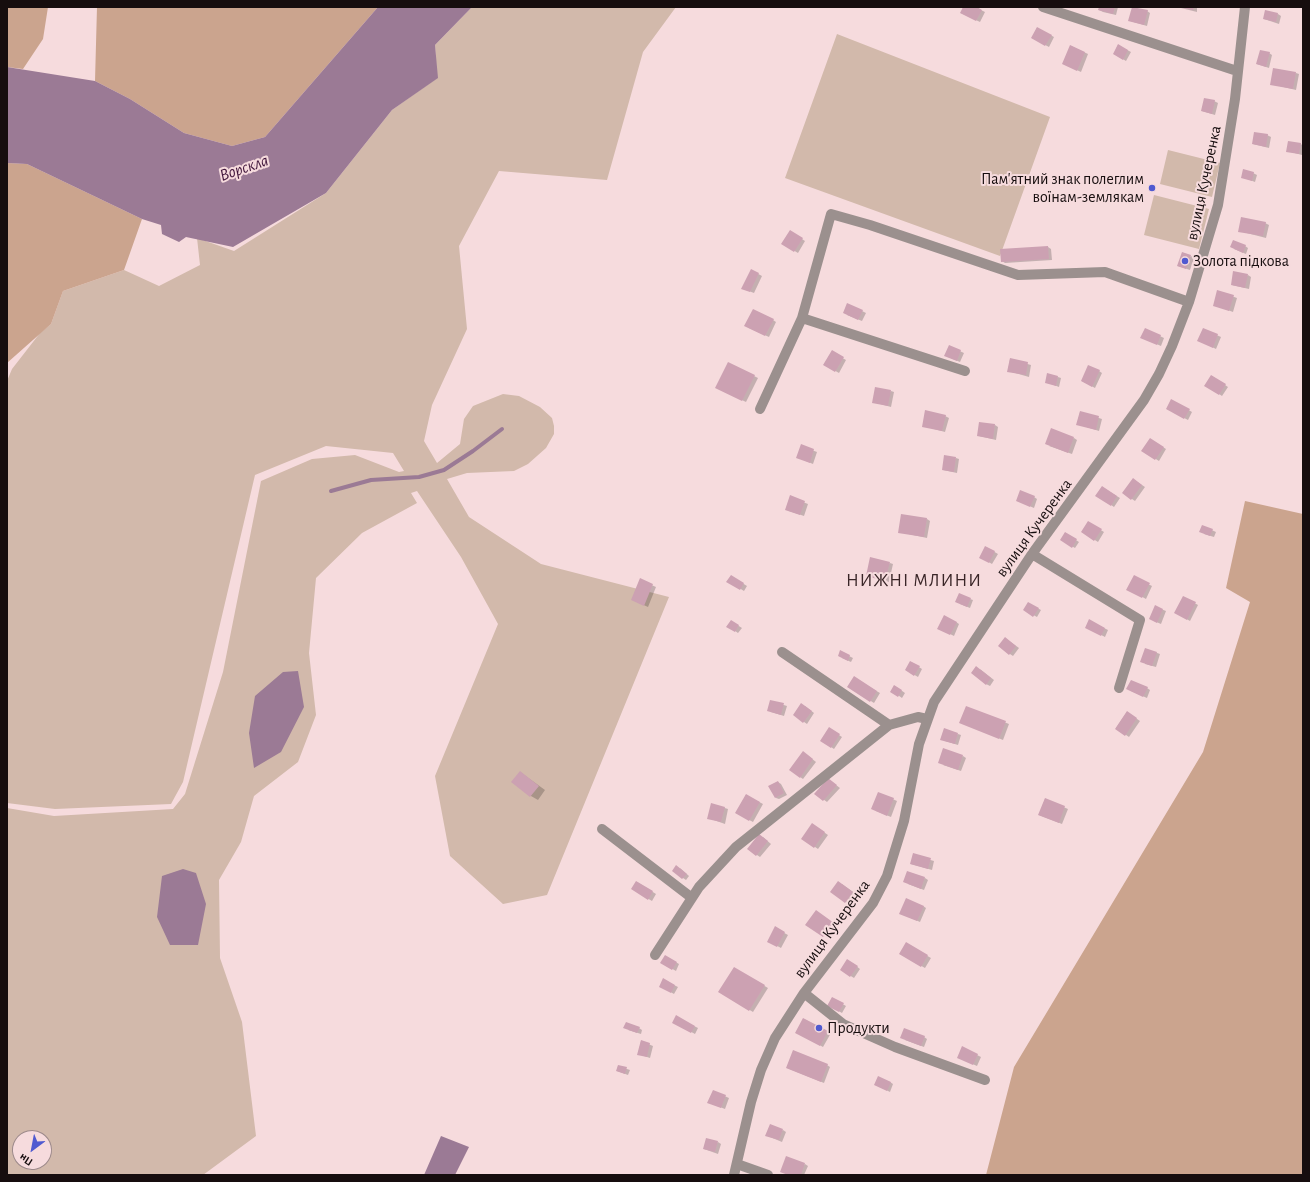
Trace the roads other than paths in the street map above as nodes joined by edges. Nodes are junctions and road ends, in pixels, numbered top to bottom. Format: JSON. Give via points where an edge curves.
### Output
{"nodes":[{"id":1,"x":1043,"y":7,"type":"edge"},
{"id":2,"x":1245,"y":7,"type":"edge"},
{"id":3,"x":1237,"y":71,"type":"junction"},
{"id":4,"x":1189,"y":302,"type":"junction"},
{"id":5,"x":802,"y":318,"type":"junction"},
{"id":6,"x":965,"y":371,"type":"dead end"},
{"id":7,"x":760,"y":409,"type":"dead end"},
{"id":8,"x":1032,"y":554,"type":"junction"},
{"id":9,"x":782,"y":652,"type":"dead end"},
{"id":10,"x":1119,"y":688,"type":"dead end"},
{"id":11,"x":927,"y":719,"type":"junction"},
{"id":12,"x":889,"y":725,"type":"junction"},
{"id":13,"x":602,"y":829,"type":"dead end"},
{"id":14,"x":692,"y":898,"type":"junction"},
{"id":15,"x":655,"y":955,"type":"dead end"},
{"id":16,"x":804,"y":993,"type":"junction"},
{"id":17,"x":985,"y":1080,"type":"dead end"},
{"id":18,"x":737,"y":1164,"type":"junction"},
{"id":19,"x":734,"y":1175,"type":"edge"},
{"id":20,"x":768,"y":1175,"type":"edge"}],
"edges":[{"from":1,"to":3,"type":"street"},
{"from":2,"to":3,"type":"street","name":"вулиця Кучеренка"},
{"from":3,"to":4,"type":"street","name":"вулиця Кучеренка","via":[[1231,128],[1218,205]]},
{"from":4,"to":5,"type":"street","via":[[1104,272],[1018,275],[831,214]]},
{"from":4,"to":8,"type":"street","name":"вулиця Кучеренка","via":[[1159,374],[1144,400]]},
{"from":5,"to":6,"type":"street"},
{"from":5,"to":7,"type":"street"},
{"from":8,"to":10,"type":"street","via":[[1140,620]]},
{"from":8,"to":11,"type":"street","name":"вулиця Кучеренка","via":[[934,702]]},
{"from":9,"to":12,"type":"street"},
{"from":11,"to":12,"type":"street","via":[[918,717]]},
{"from":11,"to":16,"type":"street","name":"вулиця Кучеренка","via":[[919,744],[899,840],[887,876],[873,903]]},
{"from":12,"to":14,"type":"street","via":[[736,847]]},
{"from":13,"to":14,"type":"street"},
{"from":14,"to":15,"type":"street"},
{"from":16,"to":17,"type":"street","via":[[843,1024],[895,1047]]},
{"from":16,"to":18,"type":"street","name":"вулиця Кучеренка","via":[[768,1053],[751,1102]]},
{"from":18,"to":19,"type":"street","name":"вулиця Кучеренка"},
{"from":18,"to":20,"type":"street"}]}
